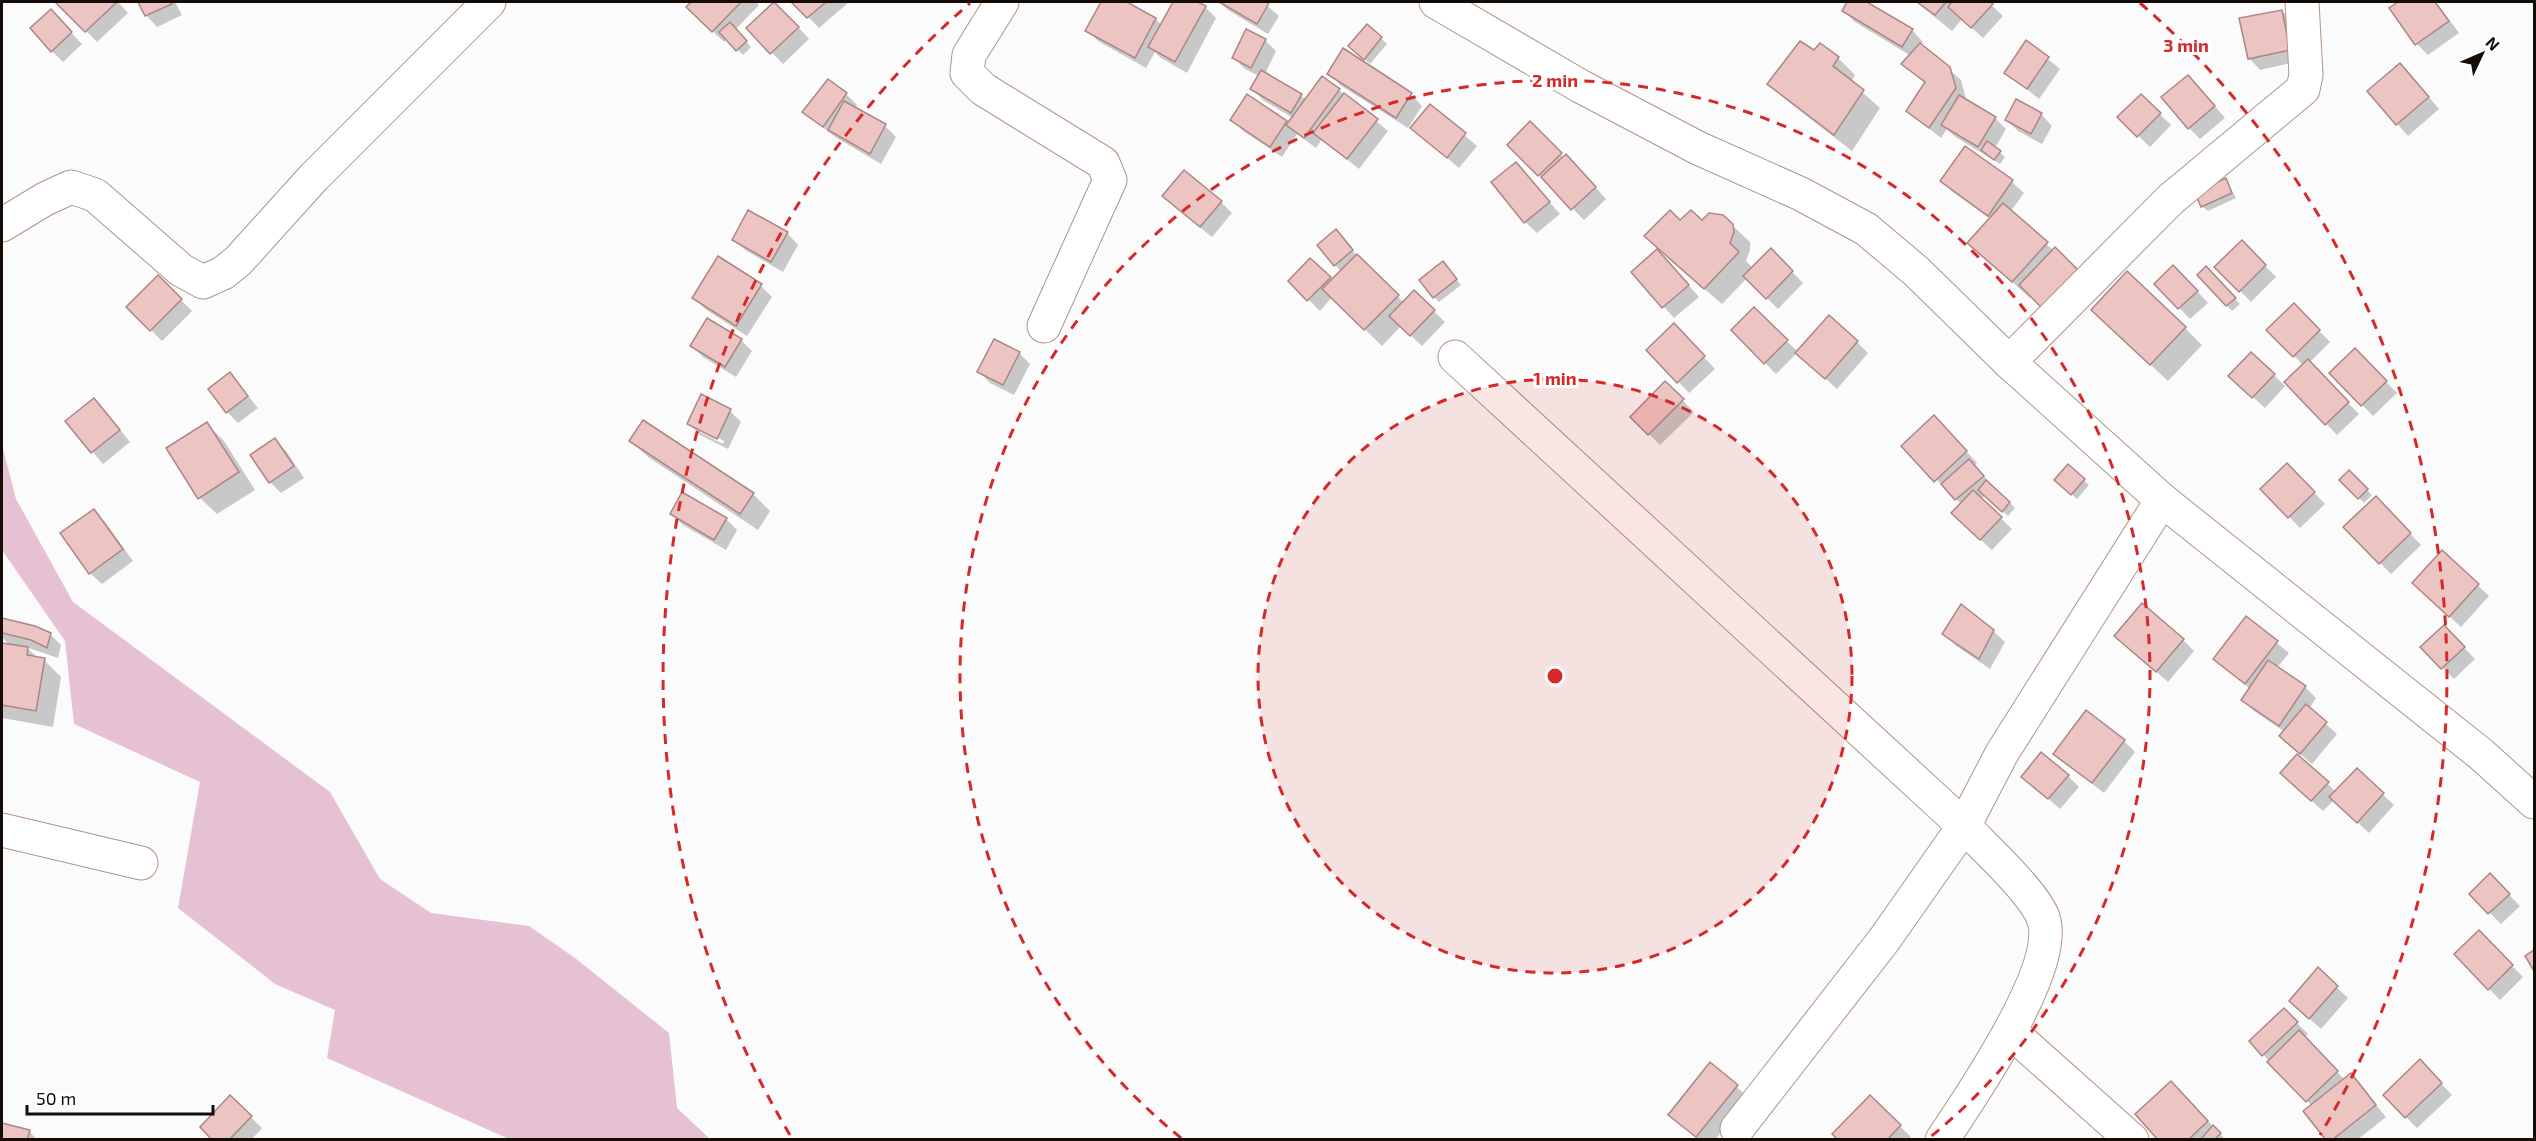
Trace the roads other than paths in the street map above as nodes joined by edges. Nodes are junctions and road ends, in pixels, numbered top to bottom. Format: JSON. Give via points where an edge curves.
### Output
{"nodes":[{"id":1,"x":489,"y":2,"type":"edge"},
{"id":2,"x":1002,"y":2,"type":"edge"},
{"id":3,"x":1436,"y":2,"type":"edge"},
{"id":4,"x":2302,"y":2,"type":"edge"},
{"id":5,"x":2,"y":225,"type":"edge"},
{"id":6,"x":1044,"y":326,"type":"dead end"},
{"id":7,"x":1455,"y":357,"type":"dead end"},
{"id":8,"x":2009,"y":362,"type":"junction"},
{"id":9,"x":2162,"y":500,"type":"junction"},
{"id":10,"x":2535,"y":802,"type":"edge"},
{"id":11,"x":1964,"y":826,"type":"junction"},
{"id":12,"x":2,"y":830,"type":"edge"},
{"id":13,"x":141,"y":862,"type":"dead end"},
{"id":14,"x":2011,"y":1032,"type":"junction"},
{"id":15,"x":1737,"y":1129,"type":"dead end"},
{"id":16,"x":1942,"y":1140,"type":"edge"},
{"id":17,"x":2132,"y":1140,"type":"edge"}],
"edges":[{"from":1,"to":5,"type":"street","via":[[223,273],[203,282],[181,270],[95,195],[71,188]]},
{"from":2,"to":6,"type":"street","via":[[969,56],[967,73],[983,88],[1103,163],[1110,180]]},
{"from":3,"to":8,"type":"street","via":[[1580,86],[1866,229],[1916,271]]},
{"from":4,"to":8,"type":"street","via":[[2306,75],[2303,89],[2170,199]]},
{"from":7,"to":11,"type":"street"},
{"from":8,"to":9,"type":"street"},
{"from":9,"to":10,"type":"street","via":[[2482,755]]},
{"from":9,"to":11,"type":"street","via":[[2002,753]]},
{"from":11,"to":14,"type":"street","via":[[2029,897],[2047,929],[2044,950]]},
{"from":11,"to":15,"type":"street","via":[[1884,940]]},
{"from":12,"to":13,"type":"street"},
{"from":14,"to":16,"type":"street"},
{"from":14,"to":17,"type":"street"}]}
